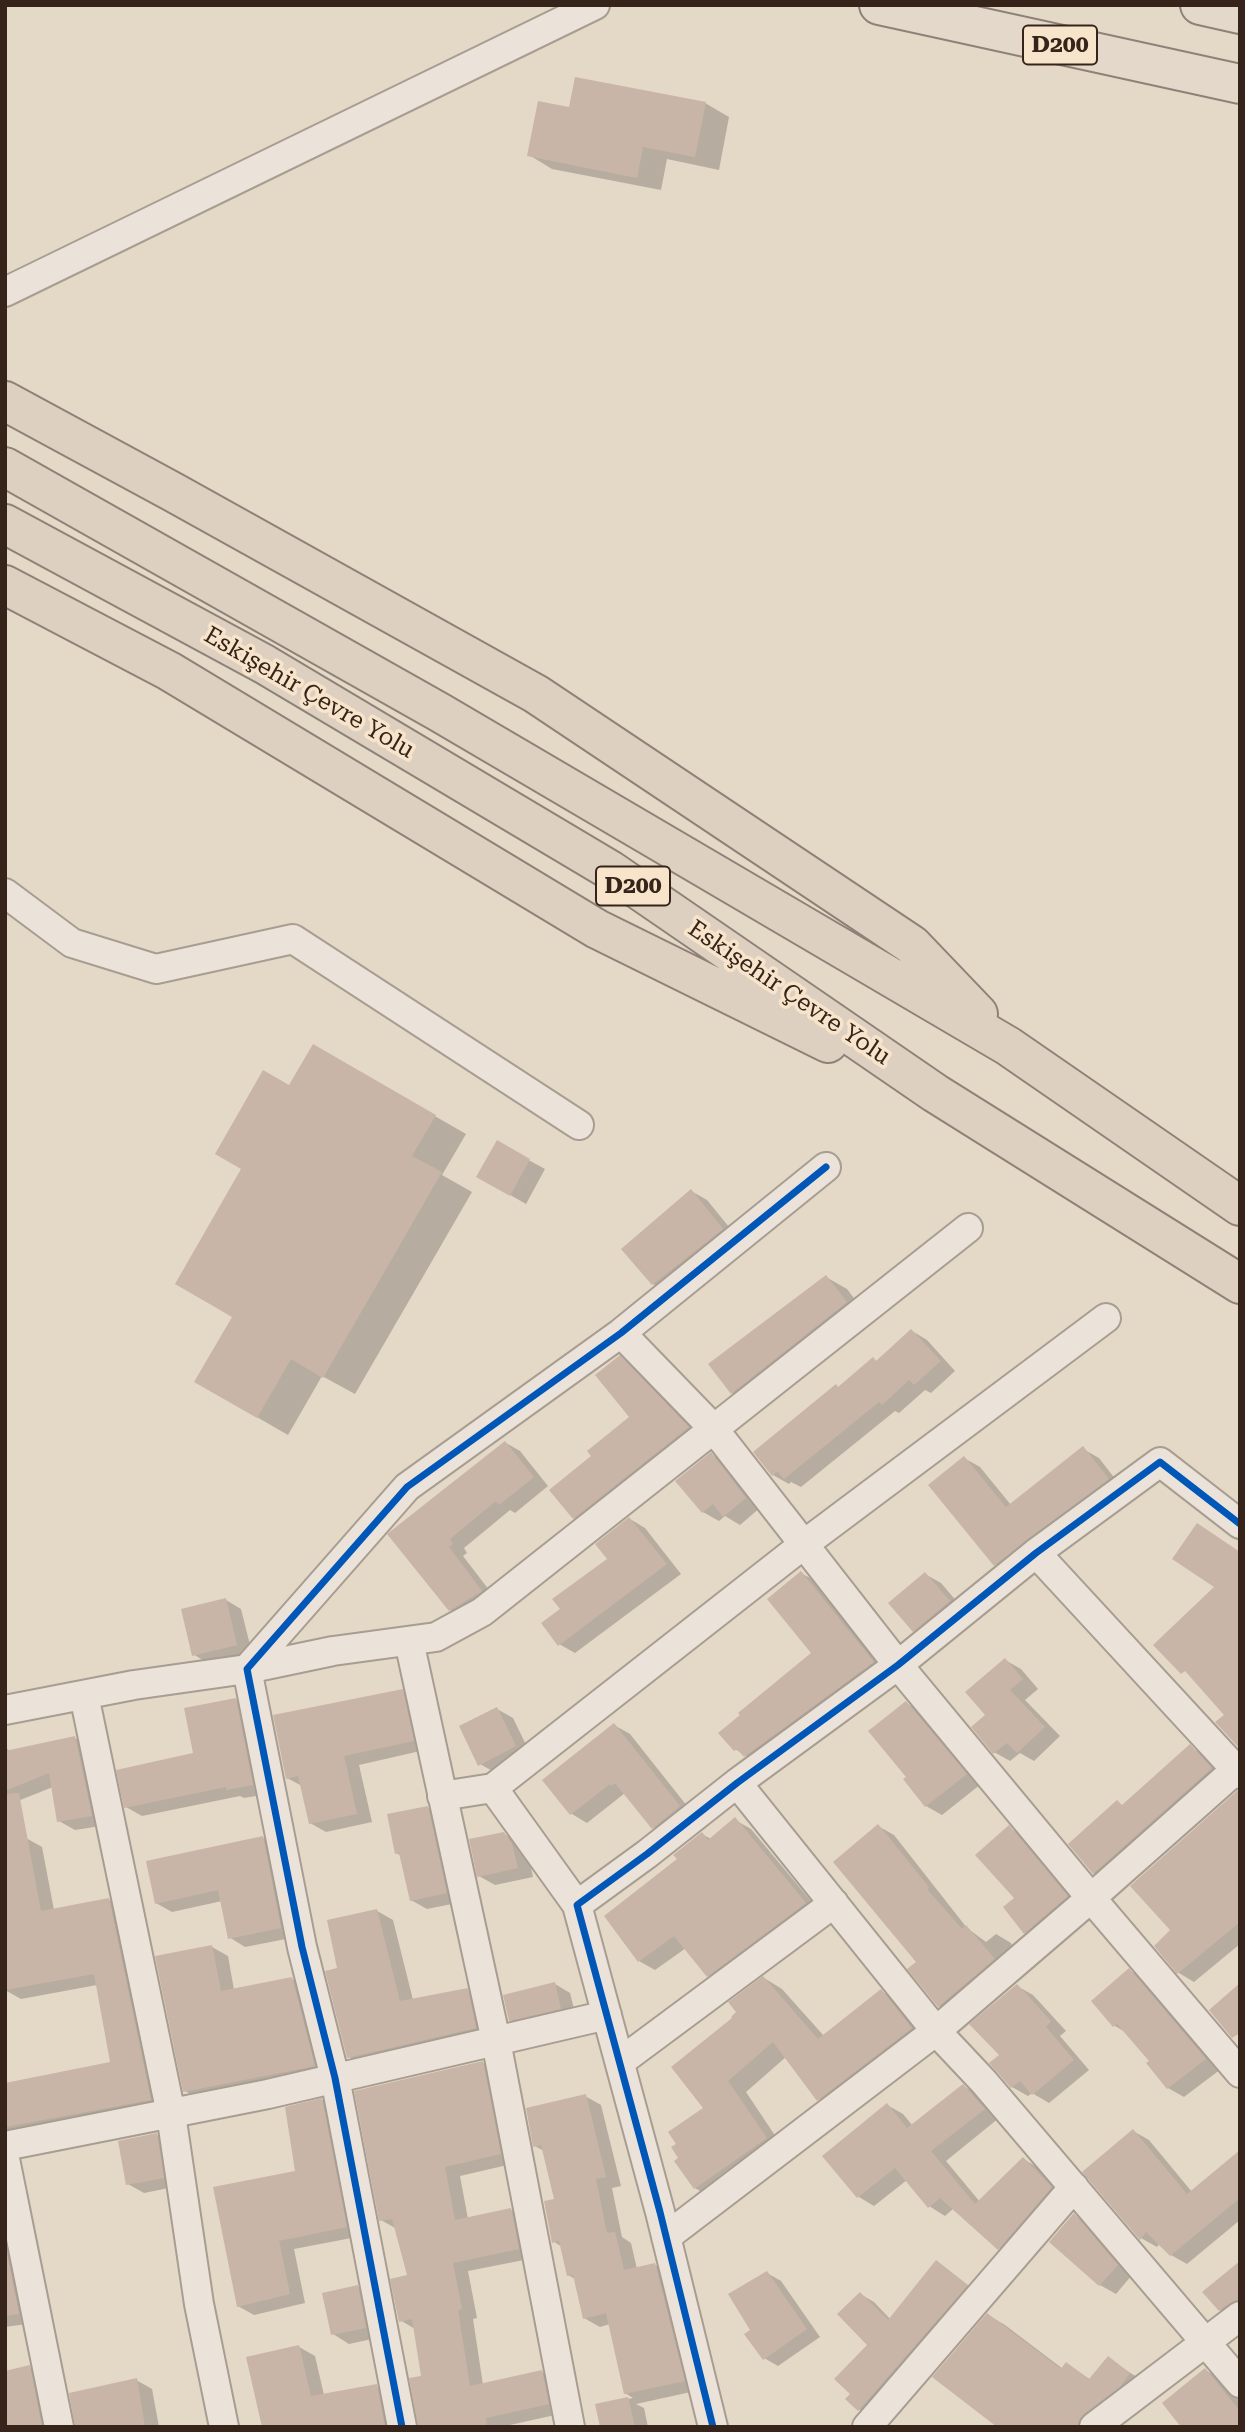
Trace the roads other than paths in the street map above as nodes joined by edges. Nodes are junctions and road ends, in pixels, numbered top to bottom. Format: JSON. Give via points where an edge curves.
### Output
{"nodes":[{"id":1,"x":595,"y":5,"type":"edge"},
{"id":2,"x":880,"y":5,"type":"edge"},
{"id":3,"x":1200,"y":5,"type":"edge"},
{"id":4,"x":1240,"y":15,"type":"edge"},
{"id":5,"x":1240,"y":84,"type":"edge"},
{"id":6,"x":5,"y":292,"type":"edge"},
{"id":7,"x":5,"y":401,"type":"edge"},
{"id":8,"x":5,"y":467,"type":"edge"},
{"id":9,"x":5,"y":524,"type":"edge"},
{"id":10,"x":5,"y":585,"type":"edge"},
{"id":11,"x":5,"y":893,"type":"edge"},
{"id":12,"x":1008,"y":1046,"type":"junction"},
{"id":13,"x":935,"y":1093,"type":"junction"},
{"id":14,"x":579,"y":1125,"type":"dead end"},
{"id":15,"x":826,"y":1167,"type":"dead end"},
{"id":16,"x":1240,"y":1206,"type":"edge"},
{"id":17,"x":968,"y":1228,"type":"dead end"},
{"id":18,"x":1240,"y":1284,"type":"edge"},
{"id":19,"x":1106,"y":1318,"type":"dead end"},
{"id":20,"x":621,"y":1333,"type":"junction"},
{"id":21,"x":713,"y":1428,"type":"junction"},
{"id":22,"x":1240,"y":1524,"type":"edge"},
{"id":23,"x":803,"y":1545,"type":"junction"},
{"id":24,"x":1036,"y":1553,"type":"junction"},
{"id":25,"x":410,"y":1641,"type":"junction"},
{"id":26,"x":898,"y":1665,"type":"junction"},
{"id":27,"x":247,"y":1670,"type":"junction"},
{"id":28,"x":84,"y":1695,"type":"junction"},
{"id":29,"x":5,"y":1710,"type":"edge"},
{"id":30,"x":1238,"y":1770,"type":"edge"},
{"id":31,"x":737,"y":1783,"type":"junction"},
{"id":32,"x":493,"y":1788,"type":"junction"},
{"id":33,"x":442,"y":1796,"type":"junction"},
{"id":34,"x":1091,"y":1898,"type":"junction"},
{"id":35,"x":834,"y":1903,"type":"junction"},
{"id":36,"x":577,"y":1905,"type":"junction"},
{"id":37,"x":607,"y":2015,"type":"junction"},
{"id":38,"x":936,"y":2031,"type":"junction"},
{"id":39,"x":496,"y":2041,"type":"junction"},
{"id":40,"x":620,"y":2062,"type":"junction"},
{"id":41,"x":1240,"y":2073,"type":"edge"},
{"id":42,"x":335,"y":2078,"type":"junction"},
{"id":43,"x":171,"y":2114,"type":"junction"},
{"id":44,"x":5,"y":2146,"type":"edge"},
{"id":45,"x":5,"y":2159,"type":"edge"},
{"id":46,"x":1074,"y":2187,"type":"junction"},
{"id":47,"x":666,"y":2237,"type":"junction"},
{"id":48,"x":1240,"y":2316,"type":"edge"},
{"id":49,"x":1205,"y":2342,"type":"junction"},
{"id":50,"x":1240,"y":2383,"type":"edge"},
{"id":51,"x":60,"y":2427,"type":"edge"},
{"id":52,"x":224,"y":2427,"type":"edge"},
{"id":53,"x":402,"y":2427,"type":"edge"},
{"id":54,"x":570,"y":2427,"type":"edge"},
{"id":55,"x":713,"y":2427,"type":"edge"},
{"id":56,"x":867,"y":2427,"type":"edge"},
{"id":57,"x":1094,"y":2427,"type":"edge"}],
"edges":[{"from":1,"to":6,"type":"street"},
{"from":2,"to":5,"type":"main road","number":"D200"},
{"from":3,"to":4,"type":"main road"},
{"from":7,"to":12,"type":"highway","via":[[536,694],[912,945]]},
{"from":8,"to":12,"type":"highway","name":"Eskişehir Çevre Yolu","number":"D200","via":[[439,712]]},
{"from":9,"to":13,"type":"highway","name":"Eskişehir Çevre Yolu","number":"D200","via":[[264,664],[610,870]]},
{"from":10,"to":13,"type":"highway","via":[[169,671],[597,929]]},
{"from":11,"to":14,"type":"street","via":[[72,943],[156,969],[293,939]]},
{"from":12,"to":16,"type":"highway","name":"Eskişehir Çevre Yolu","number":"D200"},
{"from":13,"to":18,"type":"highway","name":"Eskişehir Çevre Yolu","number":"D200"},
{"from":15,"to":20,"type":"street"},
{"from":17,"to":21,"type":"street"},
{"from":19,"to":23,"type":"street"},
{"from":20,"to":21,"type":"street"},
{"from":20,"to":27,"type":"street","via":[[407,1487]]},
{"from":21,"to":23,"type":"street"},
{"from":21,"to":25,"type":"street","via":[[482,1612],[436,1637]]},
{"from":22,"to":24,"type":"street","via":[[1160,1462]]},
{"from":23,"to":26,"type":"street"},
{"from":23,"to":32,"type":"street"},
{"from":24,"to":26,"type":"street"},
{"from":24,"to":30,"type":"street"},
{"from":25,"to":27,"type":"street","via":[[333,1651]]},
{"from":25,"to":33,"type":"street"},
{"from":26,"to":31,"type":"street"},
{"from":26,"to":34,"type":"street"},
{"from":27,"to":28,"type":"street"},
{"from":27,"to":42,"type":"street","via":[[302,1947]]},
{"from":28,"to":29,"type":"street"},
{"from":28,"to":43,"type":"street"},
{"from":30,"to":34,"type":"street"},
{"from":31,"to":35,"type":"street"},
{"from":31,"to":36,"type":"street"},
{"from":32,"to":33,"type":"street"},
{"from":32,"to":36,"type":"street"},
{"from":33,"to":39,"type":"street"},
{"from":34,"to":38,"type":"street"},
{"from":34,"to":41,"type":"street"},
{"from":35,"to":38,"type":"street"},
{"from":35,"to":40,"type":"street"},
{"from":36,"to":37,"type":"street"},
{"from":37,"to":39,"type":"street"},
{"from":37,"to":40,"type":"street"},
{"from":38,"to":46,"type":"street"},
{"from":38,"to":47,"type":"street"},
{"from":39,"to":42,"type":"street"},
{"from":39,"to":54,"type":"street"},
{"from":40,"to":47,"type":"street"},
{"from":42,"to":43,"type":"street"},
{"from":42,"to":53,"type":"street"},
{"from":43,"to":44,"type":"street"},
{"from":43,"to":52,"type":"street","via":[[199,2304]]},
{"from":45,"to":51,"type":"street"},
{"from":46,"to":49,"type":"street"},
{"from":46,"to":56,"type":"street"},
{"from":47,"to":55,"type":"street"},
{"from":48,"to":49,"type":"street"},
{"from":49,"to":50,"type":"street"},
{"from":49,"to":57,"type":"street"}]}
